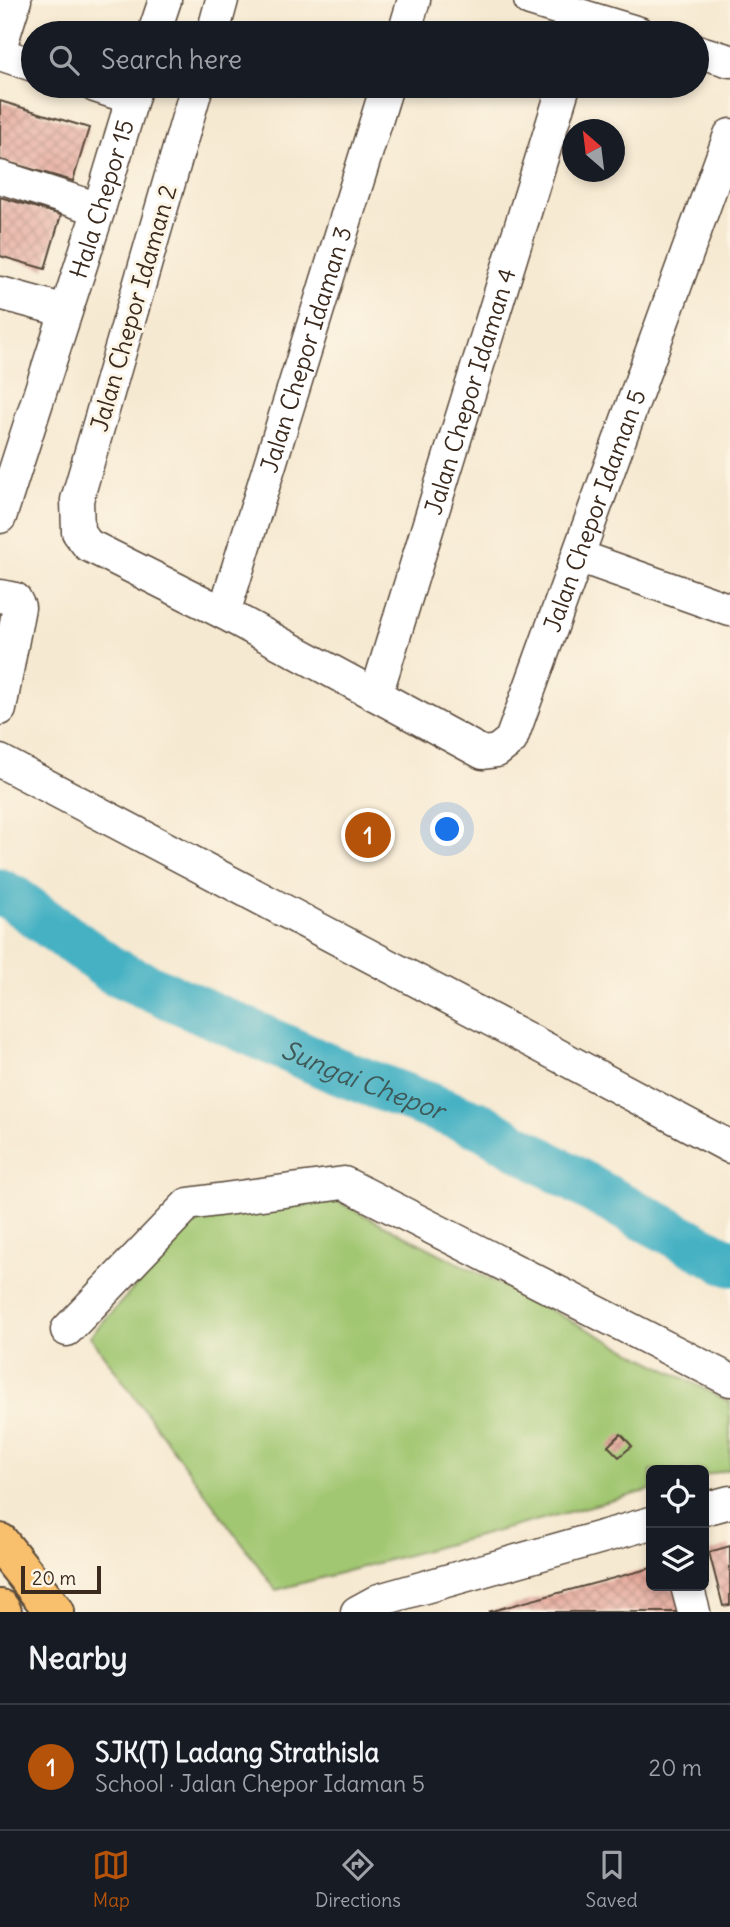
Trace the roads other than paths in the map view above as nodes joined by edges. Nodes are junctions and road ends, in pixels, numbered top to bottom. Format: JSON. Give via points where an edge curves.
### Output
{"nodes":[{"id":1,"x":15,"y":0,"type":"edge"},
{"id":2,"x":165,"y":0,"type":"edge"},
{"id":3,"x":222,"y":0,"type":"edge"},
{"id":4,"x":414,"y":0,"type":"edge"},
{"id":5,"x":530,"y":0,"type":"edge"},
{"id":6,"x":158,"y":21,"type":"edge"},
{"id":7,"x":216,"y":21,"type":"edge"},
{"id":8,"x":408,"y":21,"type":"edge"},
{"id":9,"x":575,"y":21,"type":"edge"},
{"id":10,"x":0,"y":48,"type":"edge"},
{"id":11,"x":0,"y":54,"type":"edge"},
{"id":12,"x":709,"y":55,"type":"edge"},
{"id":13,"x":21,"y":61,"type":"edge"},
{"id":14,"x":730,"y":61,"type":"edge"},
{"id":15,"x":132,"y":98,"type":"edge"},
{"id":16,"x":194,"y":98,"type":"edge"},
{"id":17,"x":383,"y":98,"type":"edge"},
{"id":18,"x":560,"y":98,"type":"edge"},
{"id":19,"x":730,"y":135,"type":"edge"},
{"id":20,"x":0,"y":177,"type":"edge"},
{"id":21,"x":99,"y":209,"type":"junction"},
{"id":22,"x":0,"y":293,"type":"edge"},
{"id":23,"x":66,"y":311,"type":"junction"},
{"id":24,"x":0,"y":517,"type":"edge"},
{"id":25,"x":78,"y":532,"type":"joint"},
{"id":26,"x":578,"y":556,"type":"junction"},
{"id":27,"x":0,"y":596,"type":"edge"},
{"id":28,"x":730,"y":610,"type":"edge"},
{"id":29,"x":225,"y":613,"type":"junction"},
{"id":30,"x":376,"y":695,"type":"junction"},
{"id":31,"x":0,"y":709,"type":"edge"},
{"id":32,"x":0,"y":761,"type":"edge"},
{"id":33,"x":730,"y":1147,"type":"edge"},
{"id":34,"x":67,"y":1330,"type":"dead end"},
{"id":35,"x":730,"y":1380,"type":"edge"},
{"id":36,"x":730,"y":1502,"type":"edge"},
{"id":37,"x":709,"y":1508,"type":"edge"},
{"id":38,"x":646,"y":1524,"type":"edge"},
{"id":39,"x":0,"y":1543,"type":"edge"},
{"id":40,"x":688,"y":1591,"type":"edge"},
{"id":41,"x":359,"y":1610,"type":"edge"},
{"id":42,"x":55,"y":1612,"type":"edge"},
{"id":43,"x":694,"y":1612,"type":"edge"}],
"edges":[{"from":1,"to":10,"type":"street"},
{"from":2,"to":6,"type":"street"},
{"from":3,"to":7,"type":"street"},
{"from":4,"to":8,"type":"street"},
{"from":5,"to":9,"type":"street"},
{"from":11,"to":13,"type":"street"},
{"from":12,"to":14,"type":"street"},
{"from":15,"to":21,"type":"street","name":"Hala Chepor 15"},
{"from":16,"to":25,"type":"street","name":"Jalan Chepor Idaman 2","via":[[77,500]]},
{"from":17,"to":29,"type":"street","name":"Jalan Chepor Idaman 3"},
{"from":18,"to":30,"type":"street","name":"Jalan Chepor Idaman 4"},
{"from":19,"to":26,"type":"street","name":"Jalan Chepor Idaman 5"},
{"from":20,"to":21,"type":"street"},
{"from":21,"to":23,"type":"street","name":"Hala Chepor 15"},
{"from":22,"to":23,"type":"street"},
{"from":23,"to":24,"type":"street","name":"Hala Chepor 15"},
{"from":25,"to":29,"type":"street","name":"Jalan Chepor Idaman 5","via":[[88,545]]},
{"from":26,"to":28,"type":"street"},
{"from":26,"to":30,"type":"street","name":"Jalan Chepor Idaman 5","via":[[511,740],[497,751],[483,753]]},
{"from":27,"to":31,"type":"street","via":[[15,599],[19,607]]},
{"from":29,"to":30,"type":"street","name":"Jalan Chepor Idaman 5"},
{"from":32,"to":33,"type":"street"},
{"from":34,"to":35,"type":"street","via":[[188,1205],[344,1183]]},
{"from":36,"to":37,"type":"street"},
{"from":38,"to":41,"type":"street","via":[[379,1600]]},
{"from":39,"to":42,"type":"main road"},
{"from":40,"to":43,"type":"street"}]}
